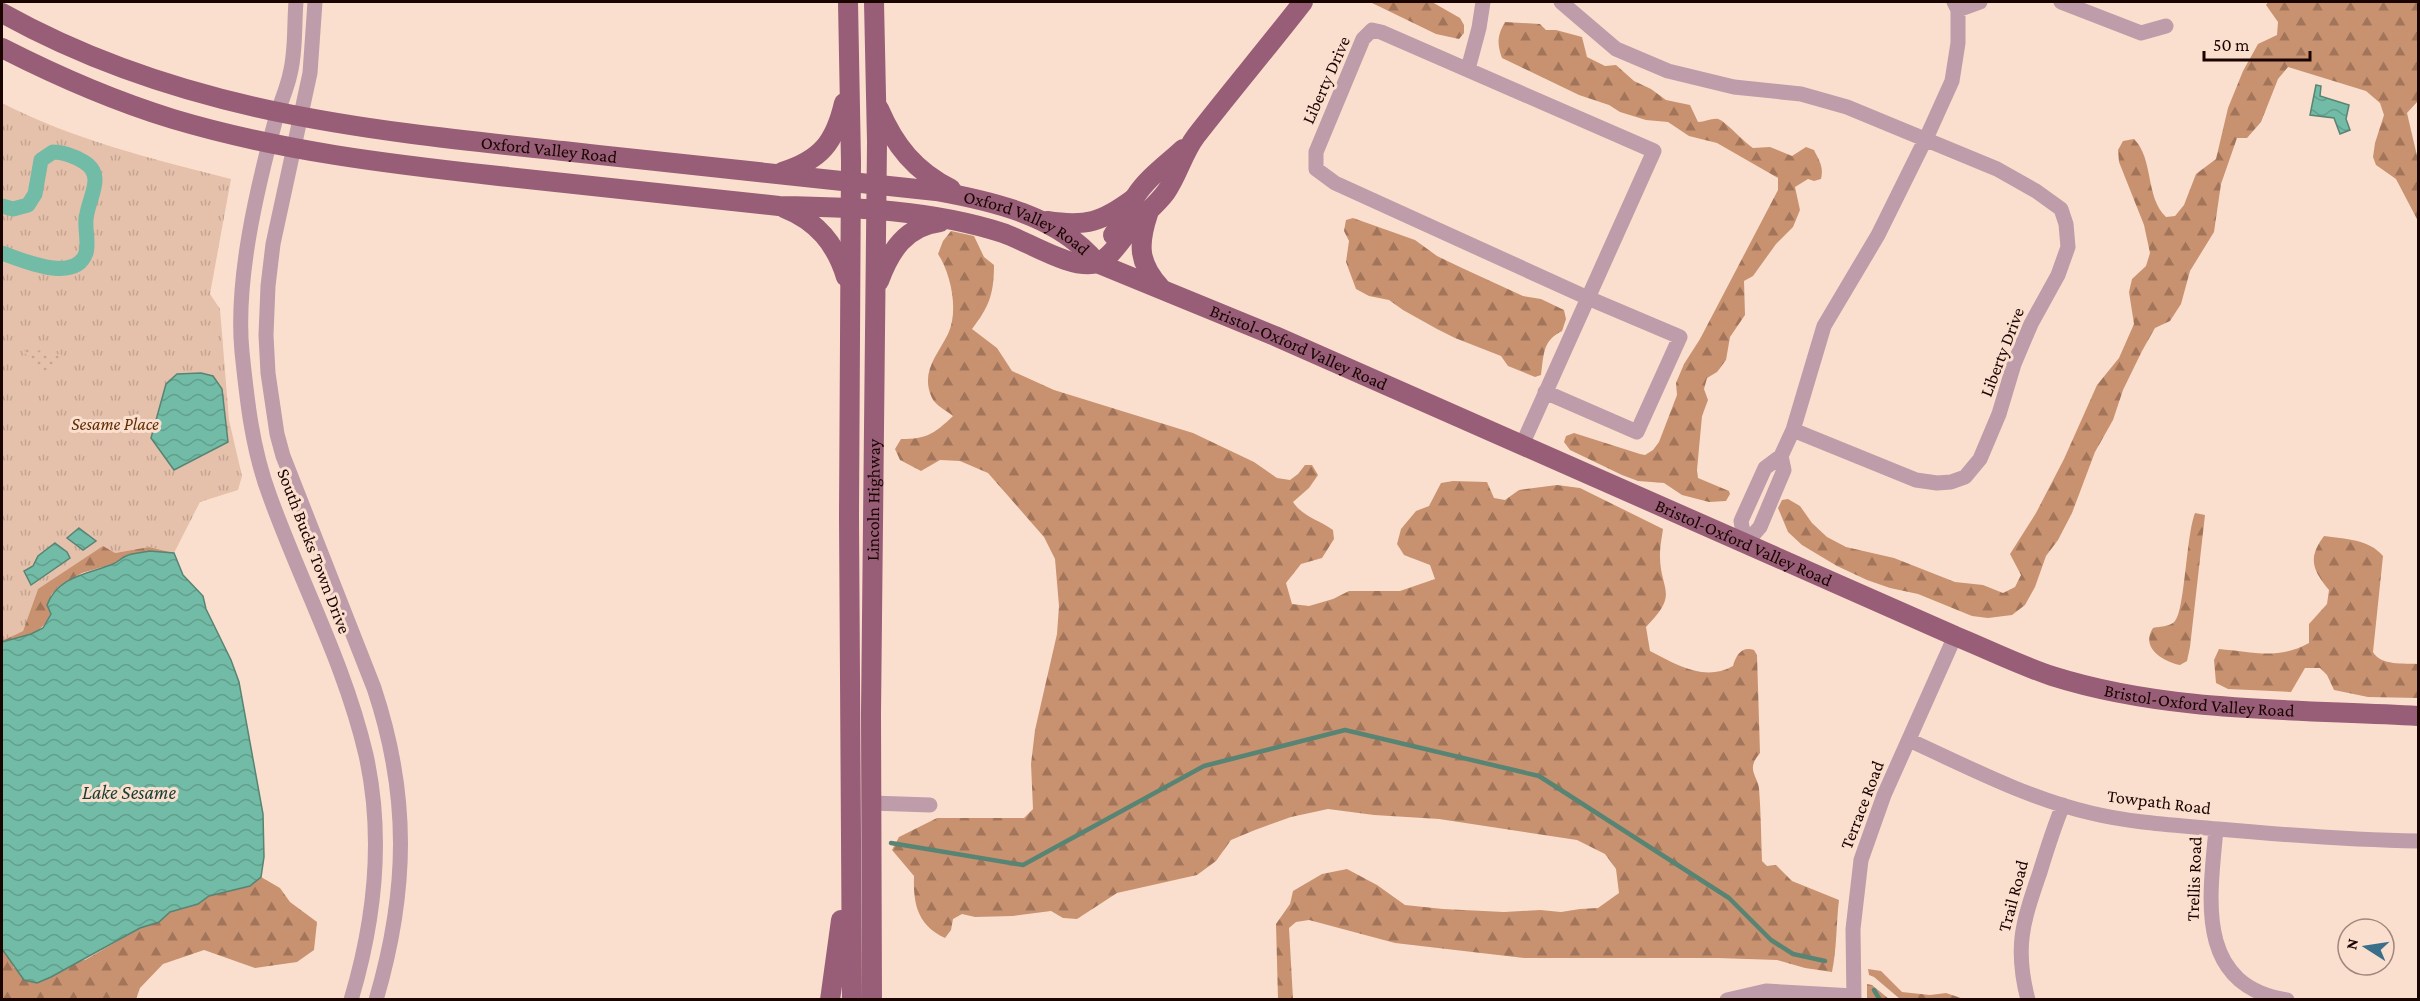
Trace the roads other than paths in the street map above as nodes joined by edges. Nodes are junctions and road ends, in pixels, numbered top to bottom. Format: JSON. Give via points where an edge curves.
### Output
{"nodes":[{"id":1,"x":296,"y":2,"type":"edge"},
{"id":2,"x":315,"y":2,"type":"edge"},
{"id":3,"x":848,"y":2,"type":"edge"},
{"id":4,"x":874,"y":2,"type":"edge"},
{"id":5,"x":1303,"y":2,"type":"edge"},
{"id":6,"x":1483,"y":2,"type":"edge"},
{"id":7,"x":1561,"y":2,"type":"edge"},
{"id":8,"x":1980,"y":2,"type":"edge"},
{"id":9,"x":2061,"y":2,"type":"edge"},
{"id":10,"x":1956,"y":6,"type":"edge"},
{"id":11,"x":2,"y":13,"type":"edge"},
{"id":12,"x":2166,"y":26,"type":"dead end"},
{"id":13,"x":2,"y":48,"type":"edge"},
{"id":14,"x":1468,"y":69,"type":"junction"},
{"id":15,"x":850,"y":80,"type":"junction"},
{"id":16,"x":876,"y":101,"type":"junction"},
{"id":17,"x":277,"y":113,"type":"junction"},
{"id":18,"x":300,"y":118,"type":"junction"},
{"id":19,"x":1925,"y":141,"type":"junction"},
{"id":20,"x":1192,"y":142,"type":"junction"},
{"id":21,"x":269,"y":144,"type":"junction"},
{"id":22,"x":294,"y":148,"type":"junction"},
{"id":23,"x":776,"y":174,"type":"junction"},
{"id":24,"x":851,"y":182,"type":"junction"},
{"id":25,"x":877,"y":185,"type":"junction"},
{"id":26,"x":964,"y":196,"type":"junction"},
{"id":27,"x":1136,"y":197,"type":"junction"},
{"id":28,"x":779,"y":206,"type":"junction"},
{"id":29,"x":850,"y":209,"type":"junction"},
{"id":30,"x":876,"y":211,"type":"junction"},
{"id":31,"x":1148,"y":214,"type":"junction"},
{"id":32,"x":959,"y":221,"type":"junction"},
{"id":33,"x":1041,"y":221,"type":"junction"},
{"id":34,"x":1097,"y":263,"type":"junction"},
{"id":35,"x":850,"y":289,"type":"junction"},
{"id":36,"x":876,"y":289,"type":"junction"},
{"id":37,"x":1162,"y":289,"type":"junction"},
{"id":38,"x":1588,"y":298,"type":"junction"},
{"id":39,"x":1545,"y":392,"type":"junction"},
{"id":40,"x":1793,"y":430,"type":"junction"},
{"id":41,"x":1522,"y":445,"type":"junction"},
{"id":42,"x":1745,"y":544,"type":"junction"},
{"id":43,"x":1955,"y":636,"type":"junction"},
{"id":44,"x":2418,"y":716,"type":"edge"},
{"id":45,"x":1909,"y":740,"type":"junction"},
{"id":46,"x":871,"y":803,"type":"junction"},
{"id":47,"x":930,"y":805,"type":"dead end"},
{"id":48,"x":2063,"y":805,"type":"junction"},
{"id":49,"x":2216,"y":829,"type":"junction"},
{"id":50,"x":2418,"y":841,"type":"edge"},
{"id":51,"x":861,"y":843,"type":"junction"},
{"id":52,"x":1854,"y":998,"type":"edge"},
{"id":53,"x":351,"y":999,"type":"edge"},
{"id":54,"x":376,"y":999,"type":"edge"},
{"id":55,"x":830,"y":999,"type":"edge"},
{"id":56,"x":852,"y":999,"type":"edge"},
{"id":57,"x":872,"y":999,"type":"edge"},
{"id":58,"x":1726,"y":999,"type":"edge"},
{"id":59,"x":2028,"y":999,"type":"edge"},
{"id":60,"x":2287,"y":999,"type":"edge"}],
"edges":[{"from":1,"to":17,"type":"street","name":"South Bucks Town Drive","via":[[291,71]]},
{"from":2,"to":18,"type":"street","name":"South Bucks Town Drive","via":[[310,73]]},
{"from":3,"to":15,"type":"main road","name":"Lincoln Highway"},
{"from":4,"to":16,"type":"main road","name":"Lincoln Highway"},
{"from":5,"to":20,"type":"main road","name":"Oxford Valley Road"},
{"from":6,"to":14,"type":"street"},
{"from":7,"to":19,"type":"street","name":"Liberty Drive","via":[[1616,49],[1668,71],[1734,87],[1801,94],[1882,120]]},
{"from":8,"to":10,"type":"street"},
{"from":9,"to":12,"type":"street","via":[[2141,33]]},
{"from":10,"to":19,"type":"street","via":[[1958,43],[1952,81]]},
{"from":11,"to":17,"type":"main road","name":"Oxford Valley Road","via":[[76,49],[147,77]]},
{"from":13,"to":21,"type":"main road","name":"Oxford Valley Road","via":[[73,82],[145,109]]},
{"from":14,"to":38,"type":"street","name":"Liberty Drive","via":[[1654,151]]},
{"from":14,"to":38,"type":"street","name":"Liberty Drive","via":[[1372,30],[1363,39],[1316,153],[1316,169],[1335,183]]},
{"from":15,"to":23,"type":"main road","via":[[839,122],[825,147],[814,159]]},
{"from":15,"to":24,"type":"main road","name":"Lincoln Highway"},
{"from":16,"to":25,"type":"main road","name":"Lincoln Highway"},
{"from":16,"to":26,"type":"main road","via":[[906,157],[935,181]]},
{"from":17,"to":18,"type":"main road","name":"Oxford Valley Road"},
{"from":17,"to":21,"type":"street","name":"South Bucks Town Drive"},
{"from":18,"to":22,"type":"street","name":"South Bucks Town Drive"},
{"from":18,"to":23,"type":"main road","name":"Oxford Valley Road","via":[[436,138]]},
{"from":19,"to":40,"type":"street","via":[[1878,235],[1824,326]]},
{"from":19,"to":40,"type":"street","name":"Liberty Drive","via":[[1997,169],[2036,191],[2061,209],[2066,224],[2067,247],[2058,275],[2014,364],[1980,459],[1965,477],[1952,482],[1916,480]]},
{"from":20,"to":27,"type":"main road","name":"Oxford Valley Road","via":[[1151,178]]},
{"from":20,"to":31,"type":"main road","name":"Oxford Valley Road","via":[[1167,191]]},
{"from":21,"to":22,"type":"main road","name":"Oxford Valley Road"},
{"from":21,"to":53,"type":"street","name":"South Bucks Town Drive","via":[[246,264],[242,348],[254,444],[268,492],[355,714],[366,757],[374,806],[375,878],[371,916]]},
{"from":22,"to":28,"type":"main road","name":"Oxford Valley Road","via":[[409,166]]},
{"from":22,"to":54,"type":"street","name":"South Bucks Town Drive","via":[[267,286],[268,373],[283,456],[374,688],[395,768],[401,853],[399,895],[389,955]]},
{"from":23,"to":24,"type":"main road","name":"Oxford Valley Road"},
{"from":24,"to":25,"type":"main road","name":"Oxford Valley Road"},
{"from":24,"to":29,"type":"main road","name":"Lincoln Highway"},
{"from":25,"to":26,"type":"main road","name":"Oxford Valley Road"},
{"from":25,"to":30,"type":"main road","name":"Lincoln Highway"},
{"from":26,"to":33,"type":"main road","name":"Oxford Valley Road"},
{"from":27,"to":33,"type":"main road","via":[[1114,213],[1092,222]]},
{"from":27,"to":34,"type":"main road","name":"Oxford Valley Road"},
{"from":28,"to":29,"type":"main road","name":"Oxford Valley Road"},
{"from":28,"to":35,"type":"main road","via":[[798,213],[824,235],[841,263]]},
{"from":29,"to":30,"type":"main road","name":"Oxford Valley Road"},
{"from":29,"to":35,"type":"main road","name":"Lincoln Highway"},
{"from":30,"to":32,"type":"main road","name":"Oxford Valley Road"},
{"from":30,"to":36,"type":"main road","name":"Lincoln Highway"},
{"from":31,"to":34,"type":"main road","name":"Oxford Valley Road"},
{"from":31,"to":37,"type":"main road","via":[[1142,254],[1150,276]]},
{"from":32,"to":34,"type":"main road","name":"Oxford Valley Road","via":[[1007,234],[1077,264]]},
{"from":32,"to":36,"type":"main road","via":[[929,223],[915,229],[892,252]]},
{"from":33,"to":34,"type":"main road","name":"Oxford Valley Road","via":[[1084,247]]},
{"from":34,"to":37,"type":"main road","name":"Bristol-Oxford Valley Road"},
{"from":35,"to":51,"type":"main road","name":"Lincoln Highway"},
{"from":36,"to":46,"type":"main road","name":"Lincoln Highway"},
{"from":37,"to":41,"type":"main road","name":"Bristol-Oxford Valley Road"},
{"from":38,"to":39,"type":"street","name":"Liberty Drive"},
{"from":38,"to":39,"type":"street","via":[[1680,337],[1636,432]]},
{"from":39,"to":41,"type":"street","name":"Liberty Drive"},
{"from":40,"to":42,"type":"street","via":[[1781,456],[1765,468],[1741,521]]},
{"from":41,"to":42,"type":"main road","name":"Bristol-Oxford Valley Road"},
{"from":42,"to":43,"type":"main road","name":"Bristol-Oxford Valley Road"},
{"from":43,"to":44,"type":"main road","name":"Bristol-Oxford Valley Road","via":[[2052,675],[2143,697]]},
{"from":43,"to":45,"type":"street","name":"Terrace Road"},
{"from":45,"to":48,"type":"street","name":"Towpath Road","via":[[2009,786]]},
{"from":45,"to":52,"type":"street","name":"Terrace Road","via":[[1861,860],[1853,929]]},
{"from":46,"to":47,"type":"street"},
{"from":46,"to":51,"type":"main road","name":"Lincoln Highway"},
{"from":48,"to":49,"type":"street","name":"Towpath Road","via":[[2109,817]]},
{"from":48,"to":59,"type":"street","name":"Trail Road","via":[[2021,934],[2021,974]]},
{"from":49,"to":50,"type":"street","name":"Towpath Road"},
{"from":49,"to":60,"type":"street","name":"Trellis Road","via":[[2210,909],[2217,948],[2248,986]]},
{"from":51,"to":55,"type":"main road"},
{"from":51,"to":56,"type":"main road","name":"Lincoln Highway"},
{"from":51,"to":57,"type":"main road","name":"Lincoln Highway"},
{"from":52,"to":58,"type":"street","via":[[1766,992]]}]}
